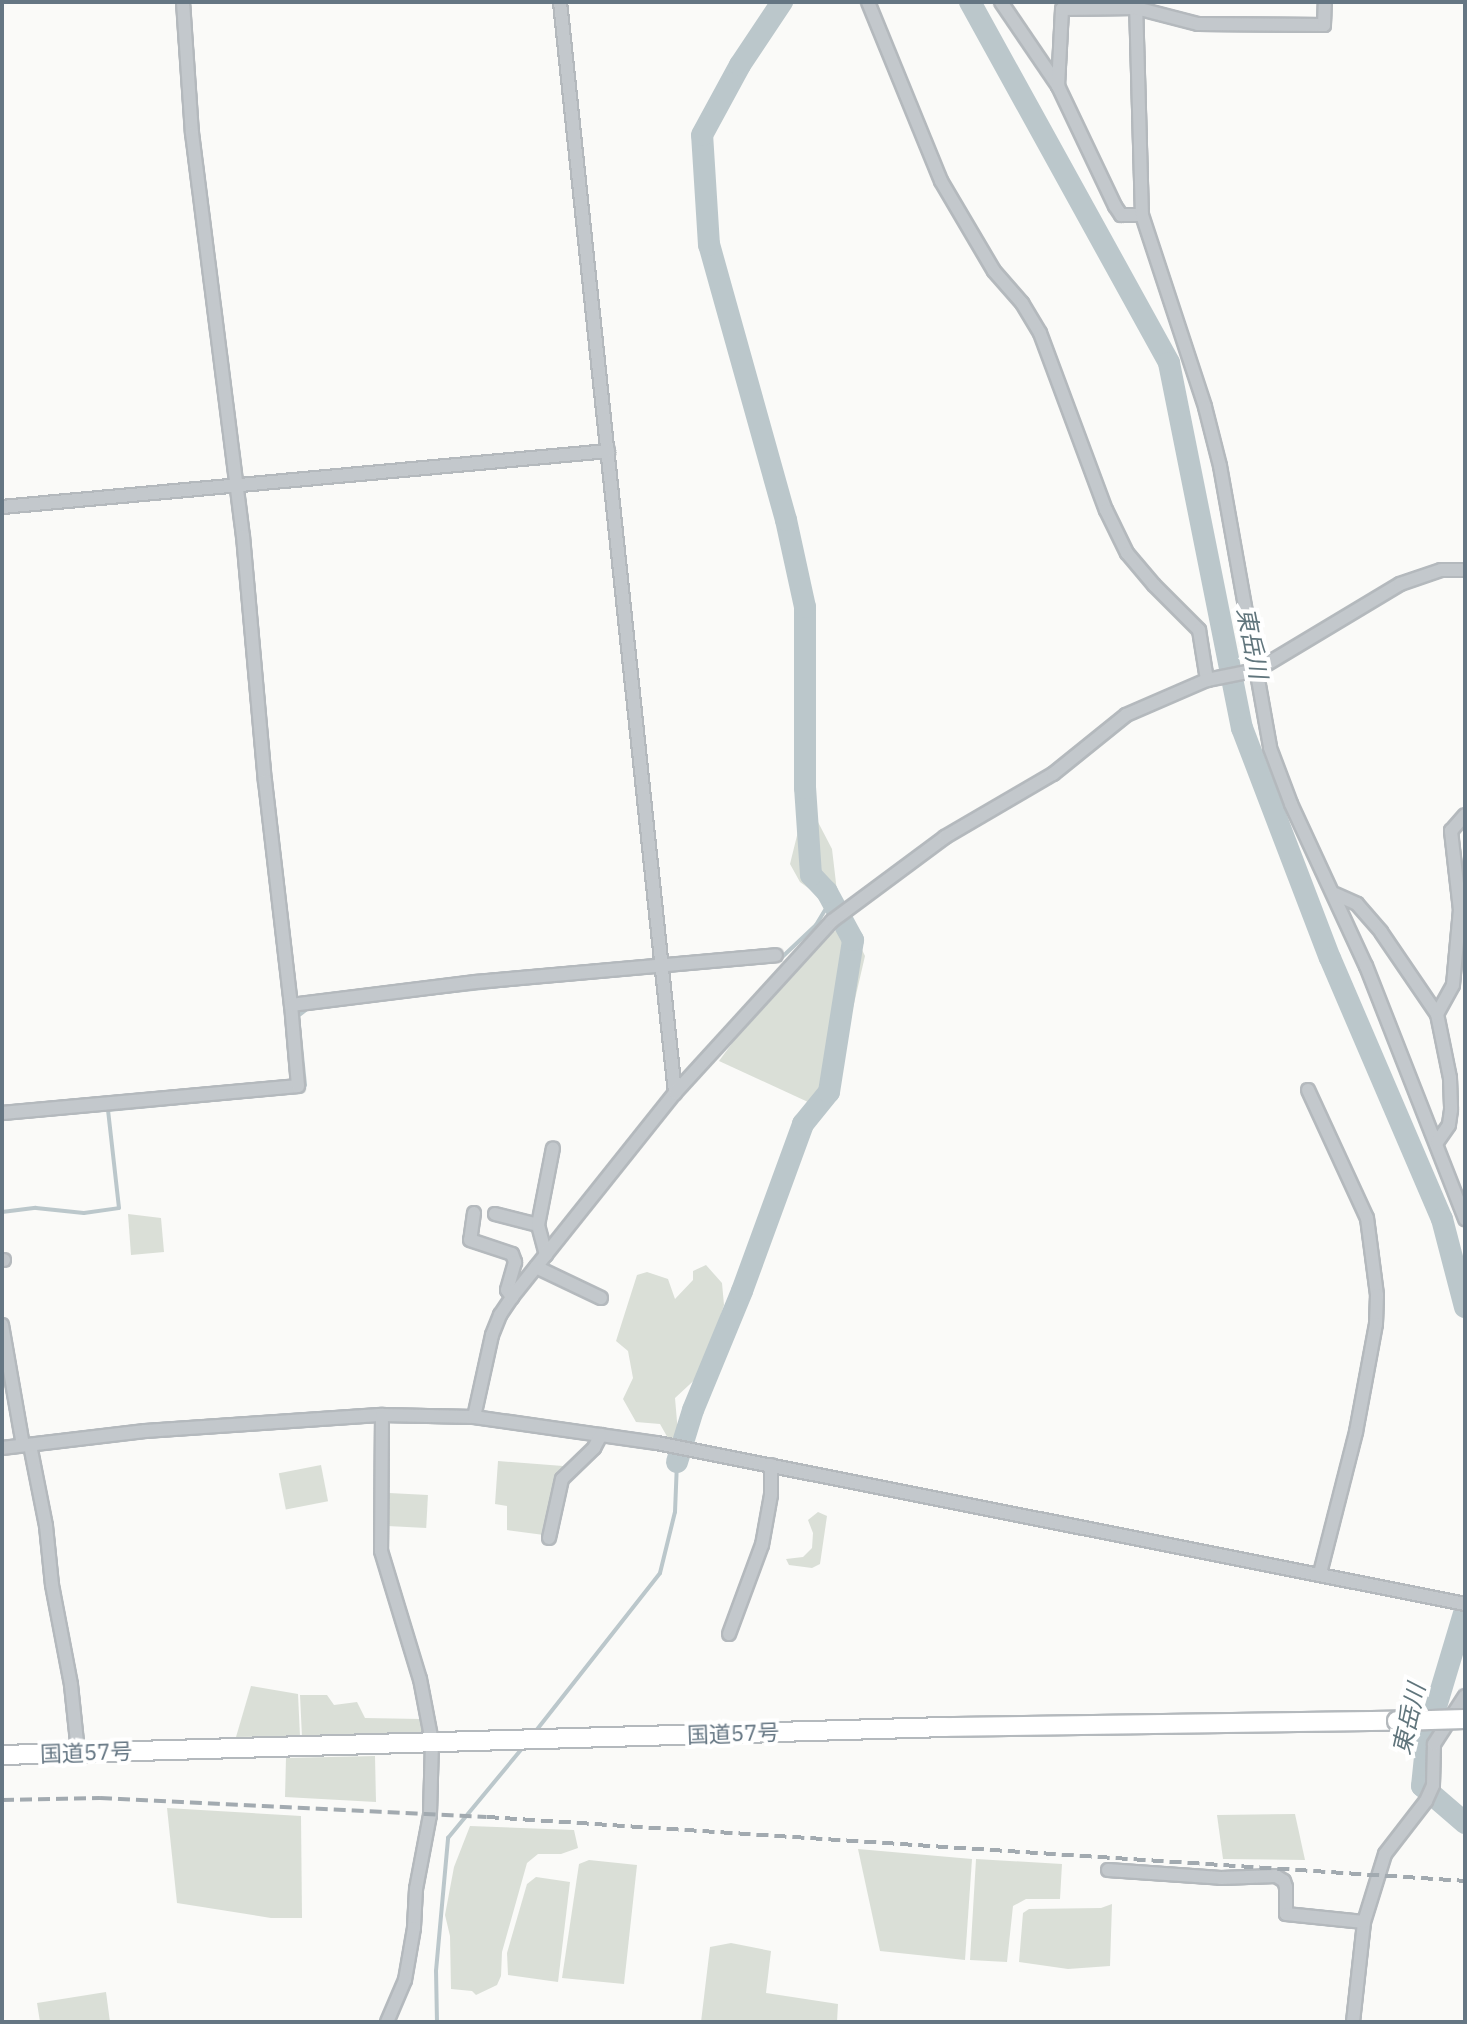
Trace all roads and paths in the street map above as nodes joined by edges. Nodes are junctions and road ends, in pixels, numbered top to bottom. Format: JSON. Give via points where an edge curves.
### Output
{"nodes":[{"id":1,"x":183,"y":2,"type":"edge"},
{"id":2,"x":560,"y":2,"type":"edge"},
{"id":3,"x":868,"y":2,"type":"edge"},
{"id":4,"x":1001,"y":2,"type":"edge"},
{"id":5,"x":1325,"y":2,"type":"edge"},
{"id":6,"x":1062,"y":5,"type":"edge"},
{"id":7,"x":1136,"y":5,"type":"edge"},
{"id":8,"x":1058,"y":86,"type":"junction"},
{"id":9,"x":1142,"y":215,"type":"junction"},
{"id":10,"x":608,"y":451,"type":"junction"},
{"id":11,"x":237,"y":485,"type":"junction"},
{"id":12,"x":2,"y":507,"type":"edge"},
{"id":13,"x":1465,"y":570,"type":"edge"},
{"id":14,"x":1257,"y":670,"type":"junction"},
{"id":15,"x":1207,"y":680,"type":"junction"},
{"id":16,"x":1465,"y":815,"type":"edge"},
{"id":17,"x":1335,"y":894,"type":"junction"},
{"id":18,"x":776,"y":955,"type":"dead end"},
{"id":19,"x":661,"y":965,"type":"junction"},
{"id":20,"x":291,"y":1005,"type":"junction"},
{"id":21,"x":1437,"y":1014,"type":"junction"},
{"id":22,"x":1308,"y":1090,"type":"dead end"},
{"id":23,"x":675,"y":1093,"type":"junction"},
{"id":24,"x":2,"y":1113,"type":"edge"},
{"id":25,"x":1437,"y":1142,"type":"junction"},
{"id":26,"x":553,"y":1148,"type":"dead end"},
{"id":27,"x":474,"y":1213,"type":"dead end"},
{"id":28,"x":495,"y":1214,"type":"dead end"},
{"id":29,"x":1465,"y":1219,"type":"edge"},
{"id":30,"x":538,"y":1225,"type":"junction"},
{"id":31,"x":546,"y":1255,"type":"junction"},
{"id":32,"x":536,"y":1267,"type":"junction"},
{"id":33,"x":512,"y":1297,"type":"junction"},
{"id":34,"x":601,"y":1298,"type":"dead end"},
{"id":35,"x":2,"y":1325,"type":"edge"},
{"id":36,"x":382,"y":1415,"type":"junction"},
{"id":37,"x":474,"y":1417,"type":"junction"},
{"id":38,"x":601,"y":1435,"type":"junction"},
{"id":39,"x":27,"y":1445,"type":"junction"},
{"id":40,"x":2,"y":1448,"type":"edge"},
{"id":41,"x":771,"y":1465,"type":"junction"},
{"id":42,"x":549,"y":1538,"type":"dead end"},
{"id":43,"x":1320,"y":1573,"type":"junction"},
{"id":44,"x":1465,"y":1604,"type":"edge"},
{"id":45,"x":729,"y":1634,"type":"dead end"},
{"id":46,"x":1465,"y":1696,"type":"edge"},
{"id":47,"x":1465,"y":1719,"type":"edge"},
{"id":48,"x":432,"y":1742,"type":"junction"},
{"id":49,"x":78,"y":1752,"type":"junction"},
{"id":50,"x":2,"y":1755,"type":"edge"},
{"id":51,"x":1108,"y":1870,"type":"dead end"},
{"id":52,"x":1364,"y":1922,"type":"junction"},
{"id":53,"x":387,"y":2022,"type":"edge"},
{"id":54,"x":1353,"y":2022,"type":"edge"}],
"edges":[{"from":1,"to":11,"type":"street","via":[[192,133]]},
{"from":2,"to":10,"type":"street"},
{"from":3,"to":15,"type":"street","via":[[941,181],[994,271],[1040,333],[1127,553],[1199,630]]},
{"from":4,"to":8,"type":"street"},
{"from":5,"to":7,"type":"street","via":[[1324,25],[1198,24]]},
{"from":6,"to":7,"type":"street"},
{"from":6,"to":8,"type":"street"},
{"from":7,"to":9,"type":"street"},
{"from":8,"to":9,"type":"street","via":[[1115,206],[1121,215]]},
{"from":9,"to":14,"type":"street","via":[[1220,466]]},
{"from":10,"to":11,"type":"street"},
{"from":10,"to":19,"type":"street"},
{"from":11,"to":12,"type":"street"},
{"from":11,"to":20,"type":"street"},
{"from":13,"to":14,"type":"street","via":[[1441,570],[1400,584]]},
{"from":14,"to":15,"type":"street"},
{"from":14,"to":17,"type":"street","via":[[1270,748]]},
{"from":15,"to":23,"type":"street","via":[[1126,715],[1053,774],[945,837],[832,921]]},
{"from":16,"to":21,"type":"street","via":[[1451,831],[1460,910],[1453,985]]},
{"from":17,"to":21,"type":"street","via":[[1357,904]]},
{"from":17,"to":25,"type":"street"},
{"from":18,"to":19,"type":"street"},
{"from":19,"to":20,"type":"street"},
{"from":19,"to":23,"type":"street"},
{"from":20,"to":24,"type":"street","via":[[298,1086]]},
{"from":21,"to":25,"type":"street","via":[[1451,1110],[1449,1125]]},
{"from":22,"to":43,"type":"street","via":[[1367,1218],[1377,1295],[1356,1432]]},
{"from":23,"to":31,"type":"street"},
{"from":25,"to":29,"type":"street"},
{"from":26,"to":30,"type":"street"},
{"from":27,"to":33,"type":"street","via":[[470,1240],[512,1254],[515,1262],[507,1290]]},
{"from":28,"to":30,"type":"street"},
{"from":30,"to":31,"type":"street"},
{"from":31,"to":32,"type":"street"},
{"from":32,"to":33,"type":"street"},
{"from":32,"to":34,"type":"street"},
{"from":33,"to":37,"type":"street","via":[[492,1335]]},
{"from":35,"to":39,"type":"street"},
{"from":36,"to":37,"type":"street"},
{"from":36,"to":39,"type":"street","via":[[145,1431]]},
{"from":36,"to":48,"type":"street","via":[[381,1551],[420,1679]]},
{"from":37,"to":38,"type":"street"},
{"from":38,"to":41,"type":"street"},
{"from":38,"to":42,"type":"street","via":[[562,1479]]},
{"from":39,"to":40,"type":"street"},
{"from":39,"to":49,"type":"street","via":[[46,1526]]},
{"from":41,"to":43,"type":"street"},
{"from":41,"to":45,"type":"street","via":[[762,1545]]},
{"from":43,"to":44,"type":"street"},
{"from":46,"to":52,"type":"street","via":[[1434,1744],[1433,1785],[1385,1854]]},
{"from":47,"to":48,"type":"highway","name":"国道57号","bridge":true},
{"from":48,"to":49,"type":"highway","name":"国道57号"},
{"from":48,"to":53,"type":"street","via":[[430,1815],[414,1928],[405,1980]]},
{"from":49,"to":50,"type":"highway","name":"国道57号"},
{"from":51,"to":52,"type":"street","via":[[1276,1876],[1286,1887],[1286,1914]]},
{"from":52,"to":54,"type":"street"}]}
